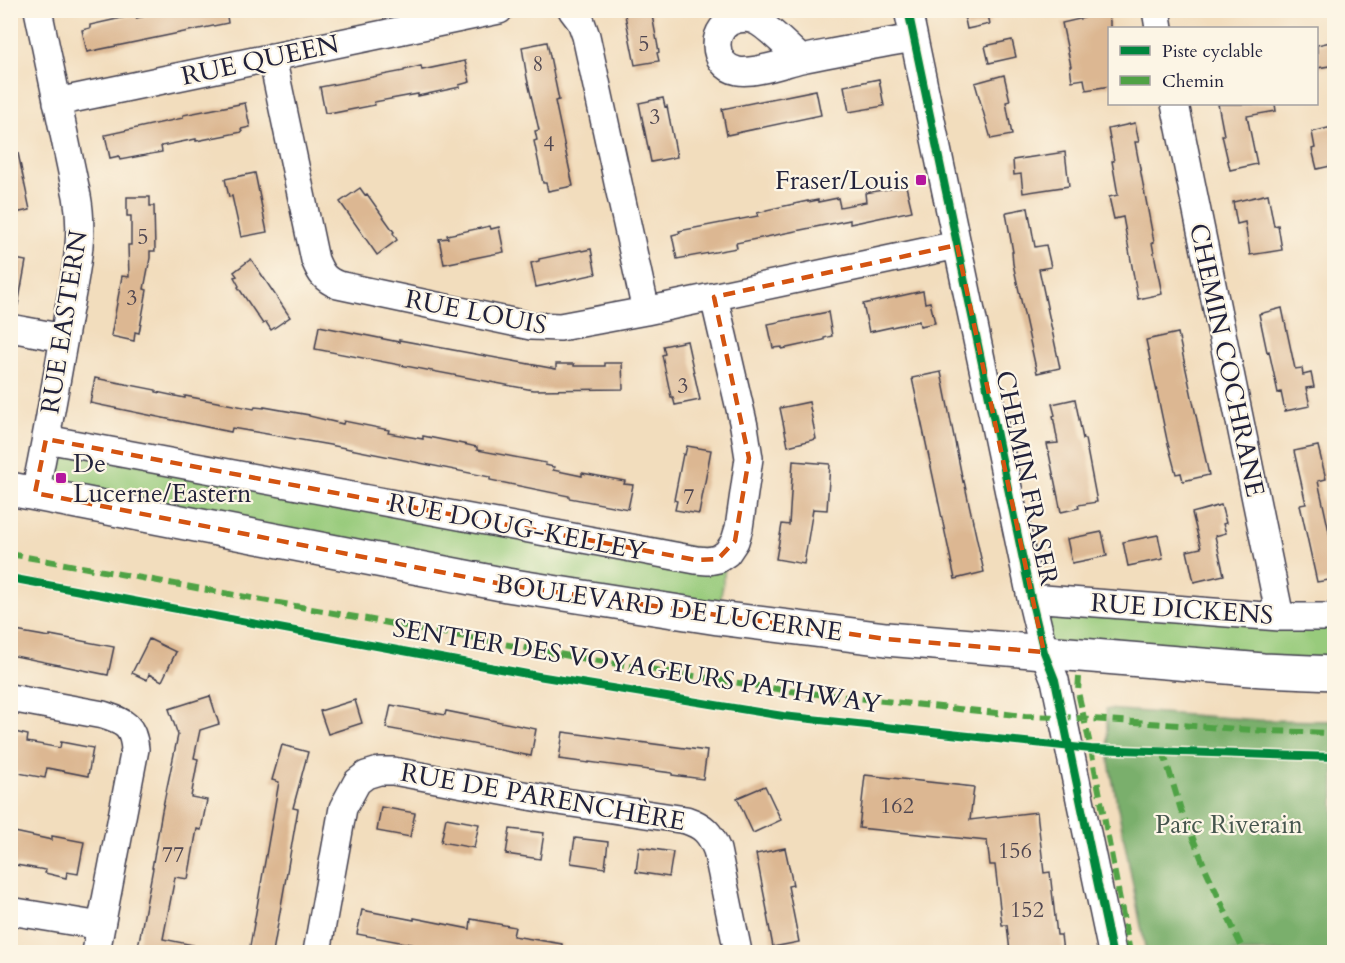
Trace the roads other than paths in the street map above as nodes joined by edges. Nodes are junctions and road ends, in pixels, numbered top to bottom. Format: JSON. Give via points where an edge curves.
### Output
{"nodes":[{"id":1,"x":39,"y":10,"type":"edge"},
{"id":2,"x":499,"y":10,"type":"edge"},
{"id":3,"x":572,"y":10,"type":"edge"},
{"id":4,"x":908,"y":10,"type":"edge"},
{"id":5,"x":1156,"y":10,"type":"edge"},
{"id":6,"x":1159,"y":27,"type":"edge"},
{"id":7,"x":913,"y":38,"type":"junction"},
{"id":8,"x":272,"y":57,"type":"junction"},
{"id":9,"x":801,"y":59,"type":"dead end"},
{"id":10,"x":57,"y":102,"type":"junction"},
{"id":11,"x":1175,"y":105,"type":"edge"},
{"id":12,"x":957,"y":245,"type":"junction"},
{"id":13,"x":714,"y":297,"type":"junction"},
{"id":14,"x":646,"y":311,"type":"junction"},
{"id":15,"x":10,"y":328,"type":"edge"},
{"id":16,"x":64,"y":338,"type":"junction"},
{"id":17,"x":46,"y":440,"type":"junction"},
{"id":18,"x":23,"y":491,"type":"edge"},
{"id":19,"x":1030,"y":598,"type":"junction"},
{"id":20,"x":1280,"y":617,"type":"junction"},
{"id":21,"x":1335,"y":617,"type":"edge"},
{"id":22,"x":1044,"y":652,"type":"junction"},
{"id":23,"x":1335,"y":673,"type":"edge"},
{"id":24,"x":10,"y":698,"type":"edge"},
{"id":25,"x":10,"y":911,"type":"edge"},
{"id":26,"x":98,"y":939,"type":"edge"},
{"id":27,"x":317,"y":952,"type":"edge"},
{"id":28,"x":738,"y":952,"type":"edge"},
{"id":29,"x":1112,"y":952,"type":"edge"}],
"edges":[{"from":1,"to":10,"type":"street","name":"RUE EASTERN"},
{"from":2,"to":8,"type":"street","name":"RUE QUEEN"},
{"from":3,"to":14,"type":"street","via":[[586,36]]},
{"from":4,"to":7,"type":"street","name":"CHEMIN FRASER"},
{"from":5,"to":6,"type":"street"},
{"from":7,"to":9,"type":"street"},
{"from":7,"to":12,"type":"street","name":"CHEMIN FRASER"},
{"from":8,"to":10,"type":"street","name":"RUE QUEEN"},
{"from":8,"to":14,"type":"street","name":"RUE LOUIS","via":[[315,260],[327,280],[531,326],[560,327]]},
{"from":10,"to":16,"type":"street","name":"RUE EASTERN","via":[[81,229]]},
{"from":11,"to":20,"type":"street","name":"CHEMIN COCHRANE"},
{"from":12,"to":13,"type":"street","name":"RUE LOUIS"},
{"from":12,"to":19,"type":"street","name":"CHEMIN FRASER"},
{"from":13,"to":14,"type":"street","name":"RUE LOUIS"},
{"from":13,"to":17,"type":"street","name":"RUE DOUG-KELLEY","via":[[749,458],[739,528],[727,553],[718,559],[696,560]]},
{"from":15,"to":16,"type":"street"},
{"from":16,"to":17,"type":"street","name":"RUE EASTERN"},
{"from":17,"to":18,"type":"street","name":"RUE EASTERN"},
{"from":18,"to":22,"type":"main road","name":"BOULEVARD DE LUCERNE","via":[[507,585],[875,638]]},
{"from":19,"to":20,"type":"street","name":"RUE DICKENS"},
{"from":19,"to":22,"type":"street","name":"CHEMIN FRASER"},
{"from":20,"to":21,"type":"street","name":"RUE DICKENS"},
{"from":22,"to":23,"type":"main road","name":"BOULEVARD DE LUCERNE"},
{"from":22,"to":29,"type":"street","name":"CHEMIN FRASER","via":[[1054,680]]},
{"from":24,"to":26,"type":"street","via":[[116,719],[128,726],[134,737],[135,749]]},
{"from":25,"to":26,"type":"street"},
{"from":27,"to":28,"type":"street","name":"RUE DE PARENCHÈRE","via":[[343,808],[357,782],[366,775],[393,771],[699,824],[717,850]]}]}
